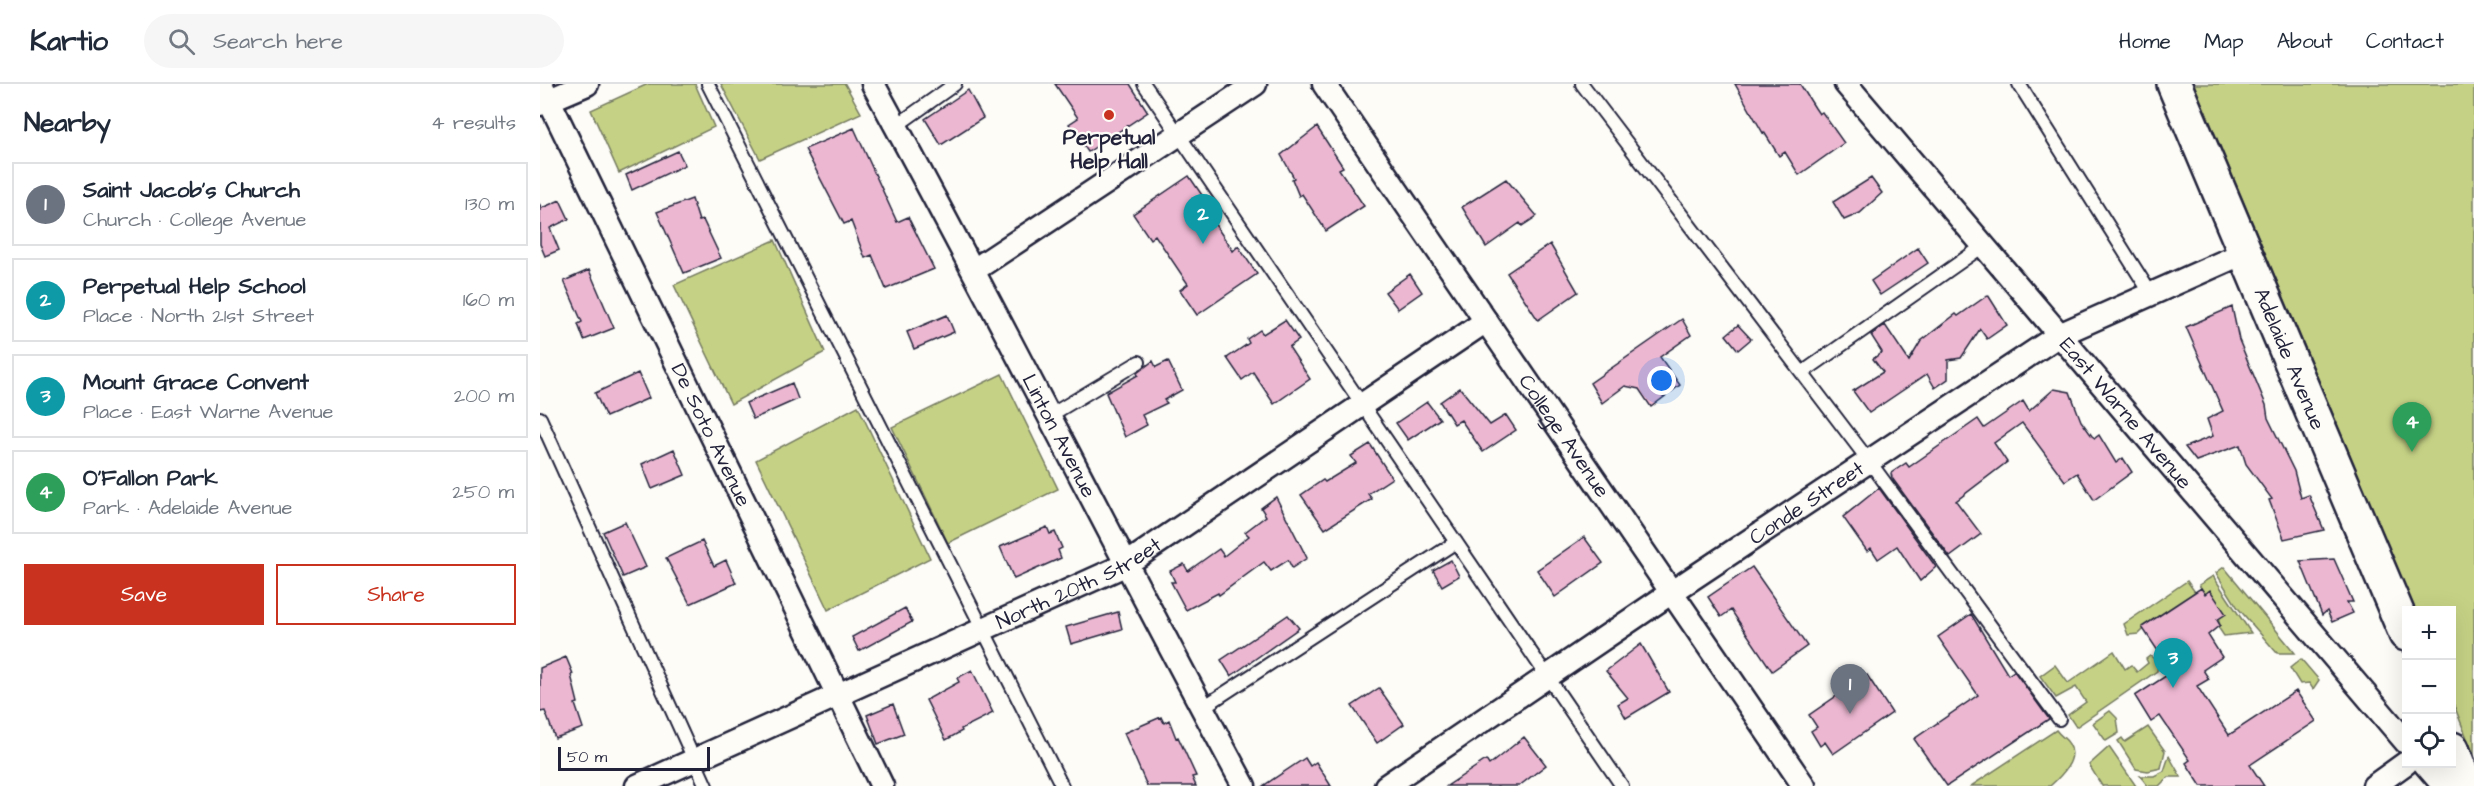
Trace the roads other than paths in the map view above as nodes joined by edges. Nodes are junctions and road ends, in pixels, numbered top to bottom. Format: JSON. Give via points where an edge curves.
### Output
{"nodes":[{"id":1,"x":587,"y":84,"type":"edge"},
{"id":2,"x":708,"y":84,"type":"edge"},
{"id":3,"x":873,"y":84,"type":"edge"},
{"id":4,"x":956,"y":84,"type":"edge"},
{"id":5,"x":1144,"y":84,"type":"edge"},
{"id":6,"x":1255,"y":84,"type":"edge"},
{"id":7,"x":1324,"y":84,"type":"edge"},
{"id":8,"x":1582,"y":84,"type":"edge"},
{"id":9,"x":1846,"y":84,"type":"edge"},
{"id":10,"x":2019,"y":84,"type":"edge"},
{"id":11,"x":2174,"y":84,"type":"edge"},
{"id":12,"x":543,"y":96,"type":"edge"},
{"id":13,"x":896,"y":126,"type":"junction"},
{"id":14,"x":1178,"y":135,"type":"junction"},
{"id":15,"x":1983,"y":246,"type":"junction"},
{"id":16,"x":2246,"y":252,"type":"junction"},
{"id":17,"x":974,"y":270,"type":"junction"},
{"id":18,"x":2151,"y":294,"type":"junction"},
{"id":19,"x":1486,"y":321,"type":"junction"},
{"id":20,"x":2059,"y":335,"type":"junction"},
{"id":21,"x":1139,"y":362,"type":"dead end"},
{"id":22,"x":1802,"y":373,"type":"junction"},
{"id":23,"x":1363,"y":404,"type":"junction"},
{"id":24,"x":1049,"y":416,"type":"junction"},
{"id":25,"x":540,"y":418,"type":"edge"},
{"id":26,"x":1869,"y":461,"type":"junction"},
{"id":27,"x":1456,"y":542,"type":"junction"},
{"id":28,"x":1125,"y":565,"type":"junction"},
{"id":29,"x":1672,"y":592,"type":"junction"},
{"id":30,"x":2402,"y":624,"type":"edge"},
{"id":31,"x":983,"y":629,"type":"junction"},
{"id":32,"x":1547,"y":676,"type":"junction"},
{"id":33,"x":839,"y":695,"type":"junction"},
{"id":34,"x":1202,"y":708,"type":"junction"},
{"id":35,"x":2059,"y":719,"type":"dead end"},
{"id":36,"x":2402,"y":737,"type":"edge"},
{"id":37,"x":695,"y":760,"type":"junction"},
{"id":38,"x":2456,"y":761,"type":"edge"},
{"id":39,"x":2402,"y":766,"type":"edge"},
{"id":40,"x":2428,"y":768,"type":"edge"},
{"id":41,"x":637,"y":786,"type":"edge"},
{"id":42,"x":706,"y":786,"type":"edge"},
{"id":43,"x":882,"y":786,"type":"edge"},
{"id":44,"x":1062,"y":786,"type":"edge"},
{"id":45,"x":1244,"y":786,"type":"edge"},
{"id":46,"x":1386,"y":786,"type":"edge"},
{"id":47,"x":1622,"y":786,"type":"edge"},
{"id":48,"x":1804,"y":786,"type":"edge"},
{"id":49,"x":2374,"y":786,"type":"edge"},
{"id":50,"x":2444,"y":786,"type":"edge"},
{"id":51,"x":2466,"y":786,"type":"edge"}],
"edges":[{"from":1,"to":12,"type":"street"},
{"from":2,"to":31,"type":"lane"},
{"from":3,"to":13,"type":"street","name":"Linton Avenue"},
{"from":4,"to":13,"type":"lane"},
{"from":5,"to":14,"type":"lane"},
{"from":6,"to":14,"type":"street"},
{"from":7,"to":19,"type":"street","name":"College Avenue"},
{"from":8,"to":22,"type":"lane"},
{"from":9,"to":15,"type":"street","name":"East Warne Avenue"},
{"from":10,"to":18,"type":"lane"},
{"from":11,"to":16,"type":"main road","name":"Adelaide Avenue"},
{"from":12,"to":33,"type":"street","name":"De Soto Avenue"},
{"from":13,"to":17,"type":"street","name":"Linton Avenue"},
{"from":14,"to":17,"type":"street"},
{"from":14,"to":23,"type":"lane"},
{"from":15,"to":20,"type":"street","name":"East Warne Avenue"},
{"from":15,"to":22,"type":"lane"},
{"from":16,"to":18,"type":"street","name":"Conde Street"},
{"from":16,"to":30,"type":"main road","name":"Adelaide Avenue"},
{"from":17,"to":24,"type":"street","name":"Linton Avenue"},
{"from":18,"to":20,"type":"street","name":"Conde Street"},
{"from":19,"to":23,"type":"street","name":"North 20th Street"},
{"from":19,"to":29,"type":"street","name":"College Avenue"},
{"from":20,"to":26,"type":"street","name":"Conde Street"},
{"from":20,"to":36,"type":"street","name":"East Warne Avenue"},
{"from":21,"to":24,"type":"lane"},
{"from":22,"to":26,"type":"lane"},
{"from":23,"to":27,"type":"lane"},
{"from":23,"to":28,"type":"street","name":"North 20th Street"},
{"from":24,"to":28,"type":"street","name":"Linton Avenue"},
{"from":25,"to":37,"type":"lane"},
{"from":26,"to":29,"type":"street","name":"Conde Street"},
{"from":26,"to":35,"type":"lane"},
{"from":27,"to":32,"type":"lane"},
{"from":27,"to":34,"type":"lane"},
{"from":28,"to":31,"type":"street","name":"North 20th Street"},
{"from":28,"to":34,"type":"street","name":"Linton Avenue"},
{"from":29,"to":32,"type":"street","name":"Conde Street"},
{"from":29,"to":48,"type":"street","name":"College Avenue"},
{"from":31,"to":33,"type":"street","name":"North 20th Street"},
{"from":31,"to":44,"type":"lane"},
{"from":32,"to":46,"type":"street","name":"Conde Street"},
{"from":32,"to":47,"type":"lane"},
{"from":33,"to":37,"type":"street","name":"North 20th Street"},
{"from":33,"to":43,"type":"street","name":"De Soto Avenue"},
{"from":34,"to":45,"type":"street","name":"Linton Avenue"},
{"from":37,"to":41,"type":"street","name":"North 20th Street"},
{"from":37,"to":42,"type":"lane"},
{"from":38,"to":51,"type":"main road"},
{"from":39,"to":49,"type":"street"},
{"from":40,"to":50,"type":"street"}]}
